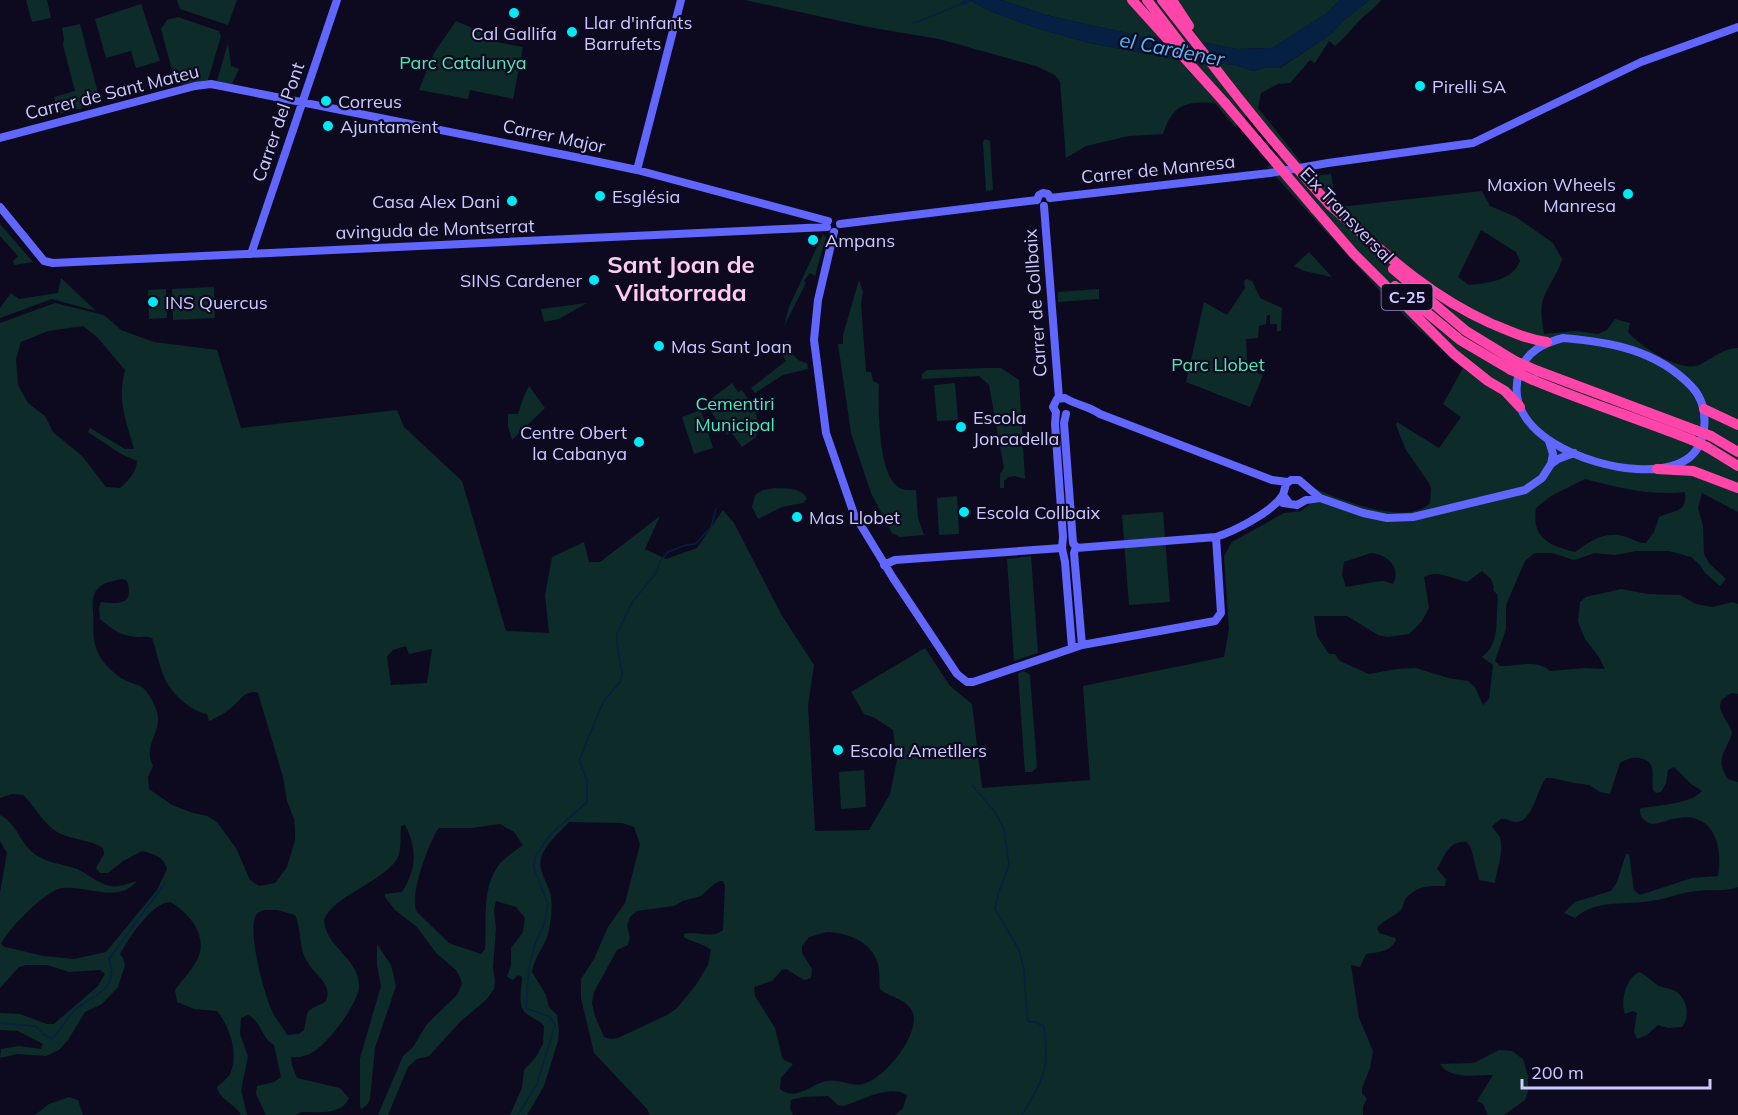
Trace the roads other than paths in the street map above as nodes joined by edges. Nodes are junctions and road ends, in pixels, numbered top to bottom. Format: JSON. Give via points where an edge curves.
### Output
{"nodes":[{"id":1,"x":337,"y":0,"type":"edge"},
{"id":2,"x":681,"y":0,"type":"edge"},
{"id":3,"x":1132,"y":0,"type":"edge"},
{"id":4,"x":1162,"y":0,"type":"edge"},
{"id":5,"x":1172,"y":0,"type":"edge"},
{"id":6,"x":1148,"y":7,"type":"edge"},
{"id":7,"x":1178,"y":15,"type":"junction"},
{"id":8,"x":1738,"y":27,"type":"edge"},
{"id":9,"x":303,"y":102,"type":"junction"},
{"id":10,"x":0,"y":138,"type":"edge"},
{"id":11,"x":637,"y":170,"type":"junction"},
{"id":12,"x":1041,"y":203,"type":"junction"},
{"id":13,"x":1330,"y":205,"type":"junction"},
{"id":14,"x":0,"y":207,"type":"edge"},
{"id":15,"x":1315,"y":208,"type":"junction"},
{"id":16,"x":830,"y":227,"type":"junction"},
{"id":17,"x":251,"y":255,"type":"junction"},
{"id":18,"x":1547,"y":342,"type":"junction"},
{"id":19,"x":1513,"y":365,"type":"junction"},
{"id":20,"x":1064,"y":399,"type":"junction"},
{"id":21,"x":1520,"y":407,"type":"junction"},
{"id":22,"x":1704,"y":409,"type":"junction"},
{"id":23,"x":1056,"y":412,"type":"junction"},
{"id":24,"x":1068,"y":412,"type":"junction"},
{"id":25,"x":1100,"y":414,"type":"junction"},
{"id":26,"x":1738,"y":425,"type":"edge"},
{"id":27,"x":1693,"y":435,"type":"junction"},
{"id":28,"x":1549,"y":441,"type":"junction"},
{"id":29,"x":1738,"y":452,"type":"edge"},
{"id":30,"x":1574,"y":453,"type":"junction"},
{"id":31,"x":1551,"y":464,"type":"junction"},
{"id":32,"x":1738,"y":466,"type":"edge"},
{"id":33,"x":1657,"y":469,"type":"junction"},
{"id":34,"x":1307,"y":487,"type":"junction"},
{"id":35,"x":1738,"y":488,"type":"edge"},
{"id":36,"x":1284,"y":489,"type":"junction"},
{"id":37,"x":1320,"y":498,"type":"junction"},
{"id":38,"x":1306,"y":500,"type":"junction"},
{"id":39,"x":1289,"y":503,"type":"junction"},
{"id":40,"x":1275,"y":504,"type":"junction"},
{"id":41,"x":1216,"y":537,"type":"junction"},
{"id":42,"x":1063,"y":548,"type":"junction"},
{"id":43,"x":1074,"y":548,"type":"junction"},
{"id":44,"x":884,"y":565,"type":"junction"},
{"id":45,"x":1082,"y":645,"type":"junction"},
{"id":46,"x":1072,"y":648,"type":"junction"}],
"edges":[{"from":1,"to":9,"type":"street","name":"Carrer del Pont"},
{"from":2,"to":11,"type":"street"},
{"from":3,"to":6,"type":"highway","name":"Eix Transversal"},
{"from":4,"to":7,"type":"highway"},
{"from":5,"to":7,"type":"highway"},
{"from":6,"to":15,"type":"highway","name":"Eix Transversal","number":"C-25","bridge":true},
{"from":7,"to":13,"type":"highway","name":"Eix Transversal","number":"C-25","bridge":true,"via":[[1245,107]]},
{"from":8,"to":12,"type":"street","name":"Carrer de Manresa","via":[[1641,62],[1473,143],[1270,173],[1050,198],[1049,203]]},
{"from":9,"to":10,"type":"street","name":"Carrer de Sant Mateu","via":[[218,85],[195,86]]},
{"from":9,"to":11,"type":"street","name":"Carrer Major"},
{"from":9,"to":17,"type":"street","name":"Carrer del Pont"},
{"from":11,"to":16,"type":"street","name":"Carrer Major","via":[[796,212]]},
{"from":12,"to":16,"type":"street","via":[[840,224],[840,229]]},
{"from":12,"to":20,"type":"street","name":"Carrer de Collbaix"},
{"from":13,"to":18,"type":"highway","via":[[1425,287],[1466,312],[1530,340]]},
{"from":13,"to":19,"type":"highway","name":"Eix Transversal","number":"C-25","via":[[1357,236],[1441,312]]},
{"from":14,"to":17,"type":"street","name":"avinguda de Montserrat","via":[[44,261],[53,263]]},
{"from":15,"to":19,"type":"highway","name":"Eix Transversal","number":"C-25","via":[[1379,272],[1460,340]]},
{"from":15,"to":21,"type":"highway","via":[[1353,254],[1454,354],[1505,391]]},
{"from":16,"to":17,"type":"street","name":"avinguda de Montserrat"},
{"from":16,"to":44,"type":"street","via":[[833,242],[818,300],[814,340],[826,433],[854,514]]},
{"from":18,"to":21,"type":"street","via":[[1533,351],[1520,372],[1516,387]]},
{"from":18,"to":22,"type":"street","via":[[1563,338],[1593,340],[1637,351],[1694,388]]},
{"from":19,"to":27,"type":"highway","name":"Eix Transversal","number":"C-25","bridge":true,"via":[[1576,398]]},
{"from":20,"to":23,"type":"street","via":[[1053,404]]},
{"from":20,"to":24,"type":"street","via":[[1071,405]]},
{"from":20,"to":25,"type":"street"},
{"from":21,"to":28,"type":"street","via":[[1534,429]]},
{"from":22,"to":26,"type":"highway"},
{"from":22,"to":33,"type":"street","via":[[1703,435],[1689,458]]},
{"from":23,"to":24,"type":"street"},
{"from":23,"to":42,"type":"street"},
{"from":24,"to":25,"type":"street"},
{"from":24,"to":43,"type":"street","via":[[1064,423]]},
{"from":25,"to":36,"type":"street","via":[[1272,480]]},
{"from":27,"to":29,"type":"highway","name":"Eix Transversal","number":"C-25","bridge":true,"via":[[1711,436]]},
{"from":27,"to":32,"type":"highway","name":"Eix Transversal","number":"C-25","bridge":true},
{"from":28,"to":30,"type":"street"},
{"from":28,"to":31,"type":"street"},
{"from":30,"to":31,"type":"street"},
{"from":30,"to":33,"type":"street","via":[[1615,466]]},
{"from":31,"to":37,"type":"street","via":[[1542,478],[1525,490],[1413,518],[1363,513]]},
{"from":33,"to":35,"type":"highway","via":[[1693,471]]},
{"from":34,"to":36,"type":"street","via":[[1299,480]]},
{"from":34,"to":37,"type":"street"},
{"from":34,"to":38,"type":"street"},
{"from":36,"to":39,"type":"street"},
{"from":36,"to":40,"type":"street"},
{"from":37,"to":38,"type":"street"},
{"from":38,"to":39,"type":"street","via":[[1299,505]]},
{"from":39,"to":40,"type":"street"},
{"from":40,"to":41,"type":"street"},
{"from":41,"to":43,"type":"street"},
{"from":41,"to":45,"type":"street","via":[[1221,613],[1215,621]]},
{"from":42,"to":43,"type":"street","via":[[1069,555]]},
{"from":42,"to":43,"type":"street","via":[[1068,541]]},
{"from":42,"to":44,"type":"street","via":[[895,560]]},
{"from":42,"to":46,"type":"street"},
{"from":43,"to":45,"type":"street"},
{"from":44,"to":46,"type":"street","via":[[957,674],[967,682]]},
{"from":45,"to":46,"type":"street"}]}
